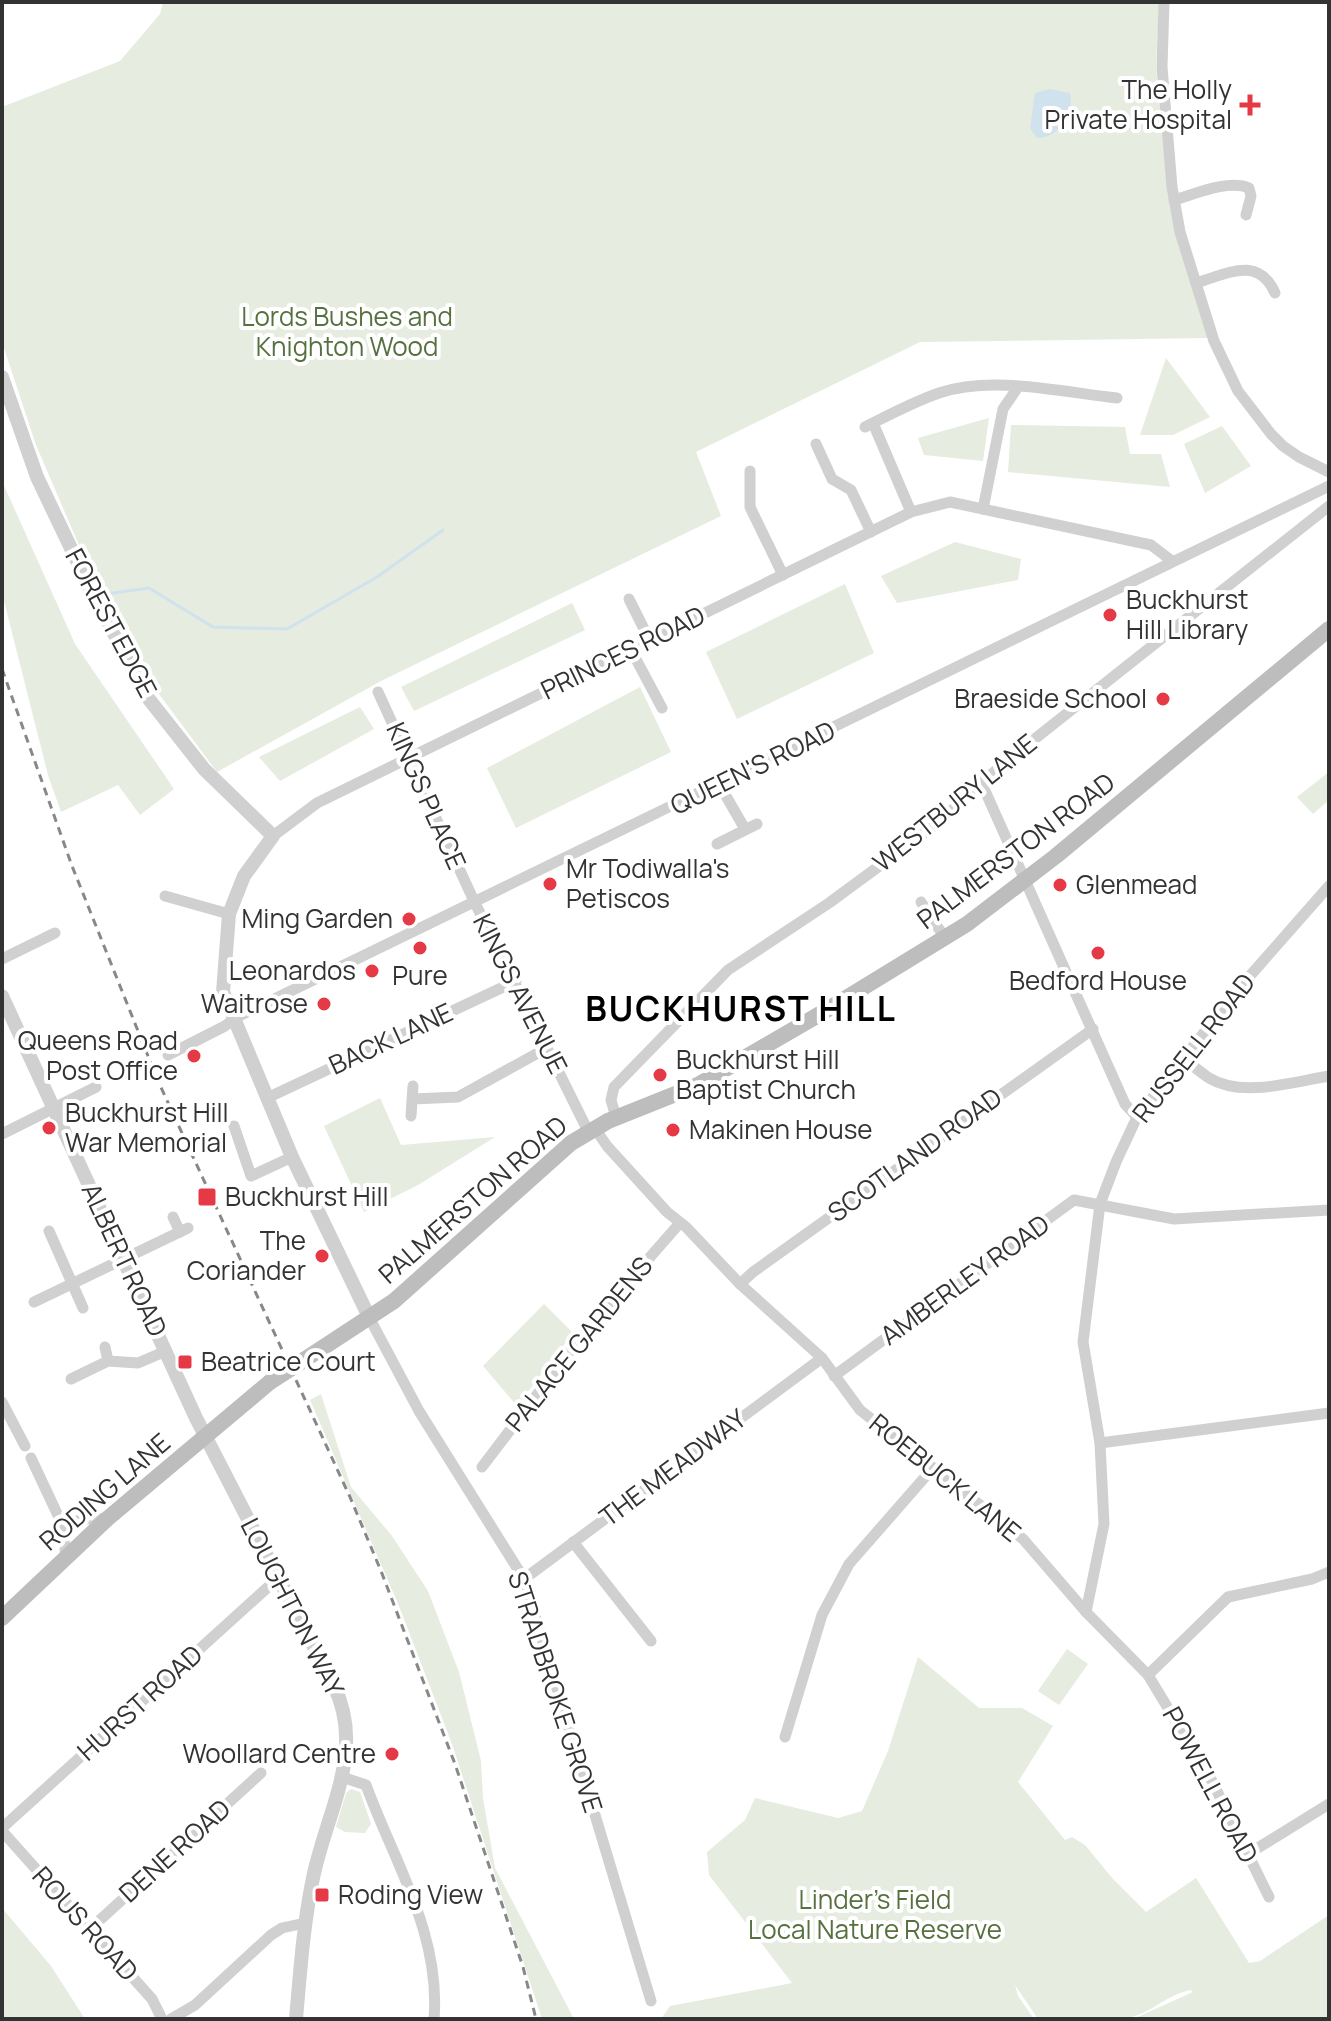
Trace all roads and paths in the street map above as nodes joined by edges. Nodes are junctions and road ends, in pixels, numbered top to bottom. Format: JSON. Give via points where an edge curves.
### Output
{"nodes":[{"id":1,"x":1164,"y":2,"type":"edge"},
{"id":2,"x":1174,"y":200,"type":"junction"},
{"id":3,"x":1246,"y":215,"type":"dead end"},
{"id":4,"x":1196,"y":283,"type":"junction"},
{"id":5,"x":1275,"y":293,"type":"dead end"},
{"id":6,"x":2,"y":377,"type":"edge"},
{"id":7,"x":1018,"y":387,"type":"junction"},
{"id":8,"x":1117,"y":398,"type":"dead end"},
{"id":9,"x":816,"y":444,"type":"dead end"},
{"id":10,"x":750,"y":471,"type":"dead end"},
{"id":11,"x":1329,"y":472,"type":"edge"},
{"id":12,"x":1329,"y":486,"type":"edge"},
{"id":13,"x":1329,"y":506,"type":"edge"},
{"id":14,"x":983,"y":509,"type":"junction"},
{"id":15,"x":911,"y":512,"type":"junction"},
{"id":16,"x":871,"y":532,"type":"junction"},
{"id":17,"x":1172,"y":561,"type":"junction"},
{"id":18,"x":783,"y":575,"type":"junction"},
{"id":19,"x":629,"y":599,"type":"dead end"},
{"id":20,"x":1329,"y":629,"type":"edge"},
{"id":21,"x":649,"y":639,"type":"junction"},
{"id":22,"x":630,"y":648,"type":"junction"},
{"id":23,"x":378,"y":692,"type":"dead end"},
{"id":24,"x":662,"y":708,"type":"dead end"},
{"id":25,"x":410,"y":758,"type":"junction"},
{"id":26,"x":719,"y":784,"type":"junction"},
{"id":27,"x":982,"y":784,"type":"junction"},
{"id":28,"x":273,"y":836,"type":"junction"},
{"id":29,"x":717,"y":844,"type":"dead end"},
{"id":30,"x":1026,"y":880,"type":"junction"},
{"id":31,"x":1329,"y":886,"type":"edge"},
{"id":32,"x":165,"y":896,"type":"dead end"},
{"id":33,"x":474,"y":901,"type":"junction"},
{"id":34,"x":921,"y":902,"type":"dead end"},
{"id":35,"x":229,"y":914,"type":"junction"},
{"id":36,"x":55,"y":933,"type":"dead end"},
{"id":37,"x":945,"y":938,"type":"junction"},
{"id":38,"x":2,"y":959,"type":"edge"},
{"id":39,"x":516,"y":981,"type":"junction"},
{"id":40,"x":2,"y":996,"type":"edge"},
{"id":41,"x":235,"y":1018,"type":"junction"},
{"id":42,"x":1093,"y":1029,"type":"junction"},
{"id":43,"x":547,"y":1048,"type":"junction"},
{"id":44,"x":173,"y":1052,"type":"dead end"},
{"id":45,"x":1183,"y":1058,"type":"junction"},
{"id":46,"x":1329,"y":1076,"type":"edge"},
{"id":47,"x":413,"y":1086,"type":"dead end"},
{"id":48,"x":96,"y":1087,"type":"dead end"},
{"id":49,"x":267,"y":1098,"type":"junction"},
{"id":50,"x":413,"y":1099,"type":"junction"},
{"id":51,"x":54,"y":1108,"type":"junction"},
{"id":52,"x":411,"y":1116,"type":"dead end"},
{"id":53,"x":616,"y":1117,"type":"junction"},
{"id":54,"x":1137,"y":1117,"type":"junction"},
{"id":55,"x":234,"y":1126,"type":"dead end"},
{"id":56,"x":591,"y":1129,"type":"junction"},
{"id":57,"x":2,"y":1134,"type":"edge"},
{"id":58,"x":292,"y":1157,"type":"junction"},
{"id":59,"x":1100,"y":1204,"type":"junction"},
{"id":60,"x":1329,"y":1210,"type":"edge"},
{"id":61,"x":173,"y":1217,"type":"dead end"},
{"id":62,"x":679,"y":1224,"type":"junction"},
{"id":63,"x":49,"y":1231,"type":"dead end"},
{"id":64,"x":124,"y":1259,"type":"junction"},
{"id":65,"x":73,"y":1283,"type":"junction"},
{"id":66,"x":740,"y":1284,"type":"junction"},
{"id":67,"x":34,"y":1302,"type":"dead end"},
{"id":68,"x":83,"y":1308,"type":"dead end"},
{"id":69,"x":370,"y":1319,"type":"junction"},
{"id":70,"x":105,"y":1347,"type":"dead end"},
{"id":71,"x":166,"y":1351,"type":"junction"},
{"id":72,"x":822,"y":1358,"type":"junction"},
{"id":73,"x":108,"y":1361,"type":"junction"},
{"id":74,"x":834,"y":1376,"type":"junction"},
{"id":75,"x":71,"y":1379,"type":"dead end"},
{"id":76,"x":2,"y":1402,"type":"edge"},
{"id":77,"x":1329,"y":1413,"type":"edge"},
{"id":78,"x":206,"y":1437,"type":"junction"},
{"id":79,"x":1100,"y":1443,"type":"junction"},
{"id":80,"x":25,"y":1446,"type":"dead end"},
{"id":81,"x":31,"y":1458,"type":"dead end"},
{"id":82,"x":482,"y":1467,"type":"dead end"},
{"id":83,"x":932,"y":1469,"type":"junction"},
{"id":84,"x":107,"y":1519,"type":"junction"},
{"id":85,"x":62,"y":1524,"type":"junction"},
{"id":86,"x":573,"y":1542,"type":"junction"},
{"id":87,"x":66,"y":1557,"type":"junction"},
{"id":88,"x":1329,"y":1572,"type":"edge"},
{"id":89,"x":278,"y":1578,"type":"junction"},
{"id":90,"x":524,"y":1579,"type":"junction"},
{"id":91,"x":1086,"y":1612,"type":"junction"},
{"id":92,"x":2,"y":1618,"type":"edge"},
{"id":93,"x":651,"y":1641,"type":"dead end"},
{"id":94,"x":1148,"y":1675,"type":"junction"},
{"id":95,"x":785,"y":1737,"type":"dead end"},
{"id":96,"x":261,"y":1773,"type":"dead end"},
{"id":97,"x":342,"y":1777,"type":"junction"},
{"id":98,"x":1329,"y":1804,"type":"edge"},
{"id":99,"x":2,"y":1830,"type":"edge"},
{"id":100,"x":1248,"y":1854,"type":"junction"},
{"id":101,"x":1269,"y":1897,"type":"dead end"},
{"id":102,"x":305,"y":1923,"type":"junction"},
{"id":103,"x":90,"y":1929,"type":"junction"},
{"id":104,"x":651,"y":2001,"type":"dead end"},
{"id":105,"x":162,"y":2019,"type":"edge"},
{"id":106,"x":171,"y":2019,"type":"edge"},
{"id":107,"x":296,"y":2019,"type":"edge"},
{"id":108,"x":434,"y":2019,"type":"edge"}],
"edges":[{"from":1,"to":2,"type":"street","via":[[1162,67]]},
{"from":2,"to":3,"type":"street","via":[[1219,187],[1245,186],[1251,196]]},
{"from":2,"to":4,"type":"street"},
{"from":4,"to":5,"type":"street","via":[[1250,269],[1263,274]]},
{"from":4,"to":11,"type":"street","via":[[1214,341],[1238,391],[1283,446]]},
{"from":6,"to":28,"type":"street","name":"FOREST EDGE","via":[[37,477],[148,698],[204,769]]},
{"from":7,"to":8,"type":"street"},
{"from":7,"to":14,"type":"street","via":[[1003,409]]},
{"from":7,"to":15,"type":"street","via":[[997,384],[941,392],[869,425]]},
{"from":9,"to":16,"type":"street","via":[[832,479],[851,490]]},
{"from":10,"to":18,"type":"street","via":[[750,507]]},
{"from":12,"to":17,"type":"street","name":"QUEEN'S ROAD"},
{"from":13,"to":27,"type":"street","name":"WESTBURY LANE"},
{"from":14,"to":15,"type":"street","name":"PRINCES ROAD","via":[[950,502]]},
{"from":14,"to":17,"type":"street","name":"PRINCES ROAD","via":[[1151,545]]},
{"from":15,"to":16,"type":"street","name":"PRINCES ROAD"},
{"from":16,"to":18,"type":"street","name":"PRINCES ROAD"},
{"from":17,"to":26,"type":"street","name":"QUEEN'S ROAD"},
{"from":18,"to":21,"type":"street","name":"PRINCES ROAD"},
{"from":19,"to":21,"type":"street"},
{"from":20,"to":30,"type":"main road","name":"PALMERSTON ROAD"},
{"from":21,"to":22,"type":"street","name":"PRINCES ROAD"},
{"from":22,"to":24,"type":"street"},
{"from":22,"to":25,"type":"street","name":"PRINCES ROAD"},
{"from":23,"to":25,"type":"street","name":"KINGS PLACE"},
{"from":25,"to":28,"type":"street","name":"PRINCES ROAD","via":[[317,803]]},
{"from":25,"to":33,"type":"street","name":"KINGS PLACE"},
{"from":26,"to":29,"type":"street","via":[[751,826]]},
{"from":26,"to":33,"type":"street","name":"QUEEN'S ROAD"},
{"from":27,"to":30,"type":"street"},
{"from":27,"to":53,"type":"street","name":"WESTBURY LANE","via":[[829,903],[728,970],[614,1087]]},
{"from":28,"to":35,"type":"street","name":"PRINCES ROAD","via":[[244,876]]},
{"from":30,"to":37,"type":"main road","name":"PALMERSTON ROAD"},
{"from":30,"to":42,"type":"street"},
{"from":31,"to":45,"type":"street","name":"RUSSELL ROAD"},
{"from":32,"to":35,"type":"street"},
{"from":33,"to":39,"type":"street","name":"KINGS AVENUE"},
{"from":33,"to":41,"type":"street","name":"QUEEN'S ROAD"},
{"from":34,"to":37,"type":"street"},
{"from":35,"to":41,"type":"street","name":"PRINCES ROAD","via":[[223,992]]},
{"from":36,"to":38,"type":"street"},
{"from":37,"to":53,"type":"main road","name":"PALMERSTON ROAD","via":[[698,1085]]},
{"from":39,"to":43,"type":"street","name":"KINGS AVENUE"},
{"from":39,"to":49,"type":"street","name":"BACK LANE"},
{"from":40,"to":51,"type":"street","name":"ALBERT ROAD"},
{"from":41,"to":44,"type":"street","name":"QUEEN'S ROAD"},
{"from":41,"to":49,"type":"street","name":"PRINCES ROAD"},
{"from":42,"to":54,"type":"street","via":[[1125,1104]]},
{"from":42,"to":66,"type":"street","name":"SCOTLAND ROAD"},
{"from":43,"to":50,"type":"street","via":[[458,1097]]},
{"from":43,"to":56,"type":"street","name":"KINGS AVENUE"},
{"from":45,"to":46,"type":"street","via":[[1210,1079],[1238,1087]]},
{"from":45,"to":54,"type":"street","name":"RUSSELL ROAD"},
{"from":47,"to":50,"type":"street"},
{"from":48,"to":51,"type":"street"},
{"from":49,"to":58,"type":"street","name":"PRINCES ROAD"},
{"from":50,"to":52,"type":"street"},
{"from":51,"to":57,"type":"street"},
{"from":51,"to":64,"type":"street","name":"ALBERT ROAD"},
{"from":53,"to":56,"type":"main road","name":"PALMERSTON ROAD"},
{"from":54,"to":59,"type":"street","name":"RUSSELL ROAD"},
{"from":55,"to":58,"type":"street","via":[[251,1176]]},
{"from":56,"to":62,"type":"street","name":"ROEBUCK LANE"},
{"from":56,"to":69,"type":"main road","name":"PALMERSTON ROAD"},
{"from":58,"to":69,"type":"street","name":"PRINCES ROAD"},
{"from":59,"to":60,"type":"street","name":"AMBERLEY ROAD","via":[[1174,1219]]},
{"from":59,"to":74,"type":"street","name":"AMBERLEY ROAD","via":[[1074,1200]]},
{"from":59,"to":79,"type":"street","name":"RUSSELL ROAD","via":[[1083,1342]]},
{"from":61,"to":64,"type":"street","via":[[184,1230]]},
{"from":62,"to":66,"type":"street","name":"ROEBUCK LANE"},
{"from":62,"to":82,"type":"street","name":"PALACE GARDENS","via":[[587,1329]]},
{"from":63,"to":65,"type":"street"},
{"from":64,"to":65,"type":"street"},
{"from":64,"to":71,"type":"street","name":"ALBERT ROAD"},
{"from":65,"to":67,"type":"street"},
{"from":65,"to":68,"type":"street"},
{"from":66,"to":72,"type":"street","name":"ROEBUCK LANE"},
{"from":69,"to":78,"type":"main road","name":"PALMERSTON ROAD","bridge":true,"via":[[270,1382]]},
{"from":69,"to":90,"type":"street","name":"STRADBROKE GROVE","via":[[419,1411]]},
{"from":70,"to":73,"type":"street"},
{"from":71,"to":73,"type":"street","via":[[138,1363]]},
{"from":71,"to":78,"type":"street","name":"ALBERT ROAD"},
{"from":72,"to":74,"type":"street","name":"ROEBUCK LANE"},
{"from":72,"to":86,"type":"street","name":"THE MEADWAY"},
{"from":73,"to":75,"type":"street"},
{"from":74,"to":83,"type":"street","name":"ROEBUCK LANE","via":[[860,1410]]},
{"from":76,"to":80,"type":"street"},
{"from":77,"to":79,"type":"street"},
{"from":78,"to":84,"type":"main road","name":"RODING LANE"},
{"from":78,"to":89,"type":"street","name":"LOUGHTON WAY"},
{"from":79,"to":91,"type":"street","name":"RUSSELL ROAD","via":[[1104,1524]]},
{"from":81,"to":85,"type":"street"},
{"from":83,"to":91,"type":"street","name":"ROEBUCK LANE","via":[[1023,1539]]},
{"from":83,"to":95,"type":"street","via":[[849,1564],[822,1615]]},
{"from":84,"to":85,"type":"street"},
{"from":84,"to":87,"type":"main road","name":"RODING LANE"},
{"from":85,"to":87,"type":"street"},
{"from":86,"to":90,"type":"street","name":"THE MEADWAY"},
{"from":86,"to":93,"type":"street"},
{"from":87,"to":92,"type":"main road","name":"RODING LANE"},
{"from":88,"to":94,"type":"street","via":[[1228,1597]]},
{"from":89,"to":97,"type":"street","name":"LOUGHTON WAY","via":[[340,1698],[347,1723]]},
{"from":89,"to":99,"type":"street","name":"HURST ROAD"},
{"from":90,"to":104,"type":"street","name":"STRADBROKE GROVE"},
{"from":91,"to":94,"type":"street","name":"ROEBUCK LANE"},
{"from":94,"to":100,"type":"street","name":"POWELL ROAD","via":[[1194,1747]]},
{"from":96,"to":103,"type":"street","name":"DENE ROAD"},
{"from":97,"to":102,"type":"street","name":"LOUGHTON WAY","via":[[320,1847]]},
{"from":97,"to":108,"type":"street","via":[[366,1785],[411,1888],[427,1941]]},
{"from":98,"to":100,"type":"street"},
{"from":99,"to":103,"type":"street","name":"ROUS ROAD"},
{"from":100,"to":101,"type":"street","name":"POWELL ROAD"},
{"from":102,"to":106,"type":"street","via":[[271,1935],[195,2005]]},
{"from":102,"to":107,"type":"street","name":"LOUGHTON WAY"},
{"from":103,"to":105,"type":"street","name":"ROUS ROAD","via":[[152,1999]]}]}
